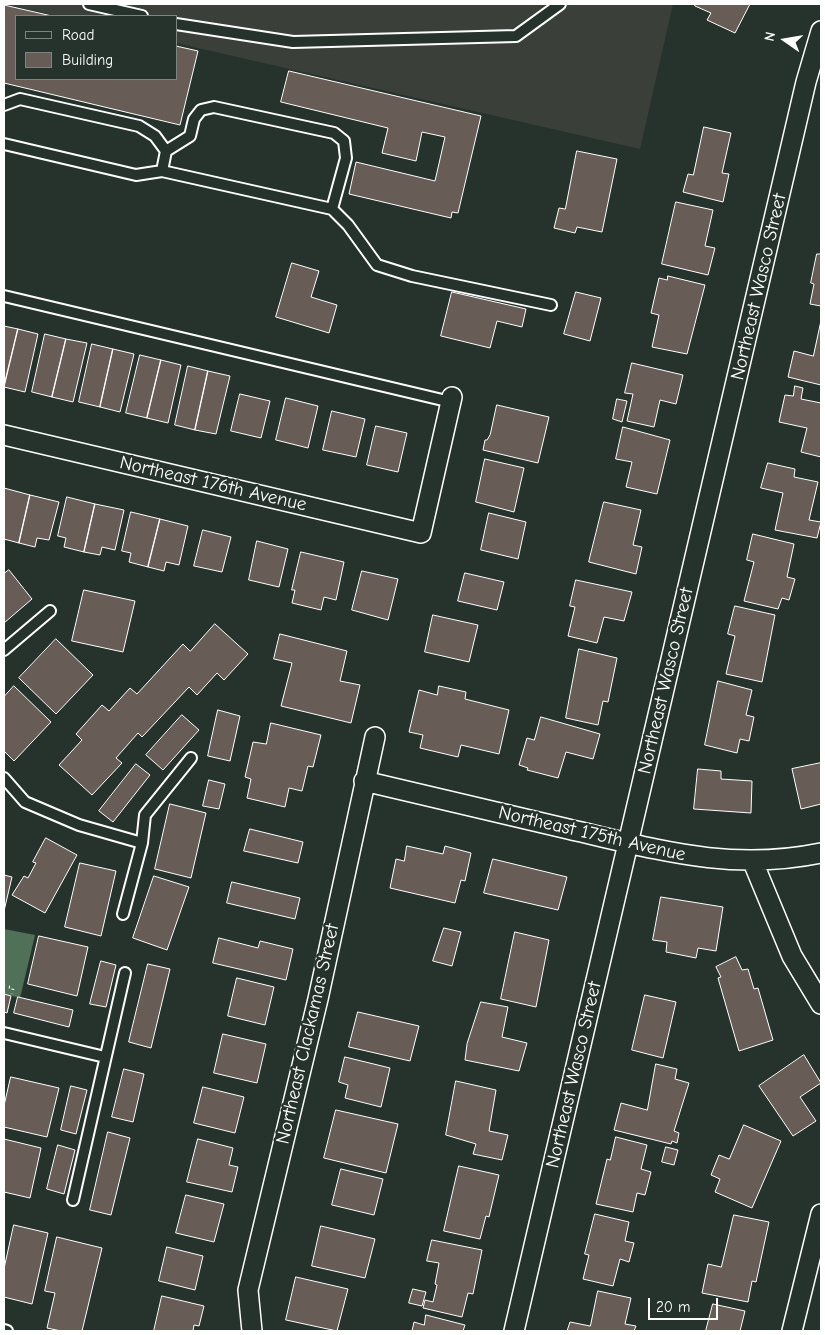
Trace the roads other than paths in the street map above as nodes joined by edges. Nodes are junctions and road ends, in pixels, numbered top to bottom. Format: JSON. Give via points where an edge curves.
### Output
{"nodes":[{"id":1,"x":89,"y":4,"type":"edge"},
{"id":2,"x":560,"y":4,"type":"edge"},
{"id":3,"x":138,"y":15,"type":"edge"},
{"id":4,"x":178,"y":24,"type":"edge"},
{"id":5,"x":821,"y":31,"type":"edge"},
{"id":6,"x":4,"y":105,"type":"edge"},
{"id":7,"x":4,"y":144,"type":"edge"},
{"id":8,"x":166,"y":151,"type":"junction"},
{"id":9,"x":162,"y":171,"type":"junction"},
{"id":10,"x":332,"y":209,"type":"junction"},
{"id":11,"x":4,"y":296,"type":"edge"},
{"id":12,"x":551,"y":306,"type":"dead end"},
{"id":13,"x":451,"y":400,"type":"joint"},
{"id":14,"x":4,"y":435,"type":"edge"},
{"id":15,"x":50,"y":611,"type":"dead end"},
{"id":16,"x":4,"y":650,"type":"edge"},
{"id":17,"x":374,"y":738,"type":"dead end"},
{"id":18,"x":191,"y":758,"type":"dead end"},
{"id":19,"x":4,"y":778,"type":"edge"},
{"id":20,"x":364,"y":782,"type":"junction"},
{"id":21,"x":142,"y":843,"type":"junction"},
{"id":22,"x":628,"y":843,"type":"junction"},
{"id":23,"x":821,"y":854,"type":"edge"},
{"id":24,"x":753,"y":862,"type":"junction"},
{"id":25,"x":122,"y":914,"type":"dead end"},
{"id":26,"x":125,"y":973,"type":"dead end"},
{"id":27,"x":821,"y":1004,"type":"edge"},
{"id":28,"x":4,"y":1033,"type":"edge"},
{"id":29,"x":105,"y":1057,"type":"junction"},
{"id":30,"x":73,"y":1200,"type":"dead end"},
{"id":31,"x":821,"y":1214,"type":"edge"},
{"id":32,"x":252,"y":1331,"type":"edge"},
{"id":33,"x":514,"y":1331,"type":"edge"},
{"id":34,"x":792,"y":1331,"type":"edge"}],
"edges":[{"from":1,"to":3,"type":"lane"},
{"from":2,"to":4,"type":"lane","via":[[516,36],[293,42]]},
{"from":5,"to":22,"type":"street","name":"Northeast Wasco Street","via":[[806,82]]},
{"from":6,"to":8,"type":"lane","via":[[20,99],[139,126],[155,136]]},
{"from":7,"to":9,"type":"lane","via":[[136,175]]},
{"from":8,"to":9,"type":"lane"},
{"from":8,"to":10,"type":"lane","via":[[190,136],[200,110],[214,107],[334,133],[344,141],[346,158]]},
{"from":9,"to":10,"type":"lane"},
{"from":10,"to":12,"type":"lane","via":[[377,264],[412,276]]},
{"from":11,"to":13,"type":"lane"},
{"from":13,"to":14,"type":"street","name":"Northeast 176th Avenue","via":[[421,533]]},
{"from":15,"to":16,"type":"lane"},
{"from":17,"to":20,"type":"street","name":"Northeast Clackamas Street"},
{"from":18,"to":21,"type":"lane","via":[[145,815]]},
{"from":19,"to":21,"type":"lane","via":[[25,802],[79,825]]},
{"from":20,"to":22,"type":"street","name":"Northeast 175th Avenue"},
{"from":20,"to":32,"type":"street","name":"Northeast Clackamas Street","via":[[318,999],[248,1290]]},
{"from":21,"to":25,"type":"lane"},
{"from":22,"to":24,"type":"street","name":"Northeast 175th Avenue","via":[[693,857]]},
{"from":22,"to":33,"type":"street","name":"Northeast Wasco Street"},
{"from":23,"to":24,"type":"street","name":"Northeast 175th Avenue"},
{"from":24,"to":27,"type":"street","via":[[792,956]]},
{"from":26,"to":29,"type":"lane"},
{"from":28,"to":29,"type":"lane"},
{"from":29,"to":30,"type":"lane"},
{"from":31,"to":34,"type":"street"}]}
